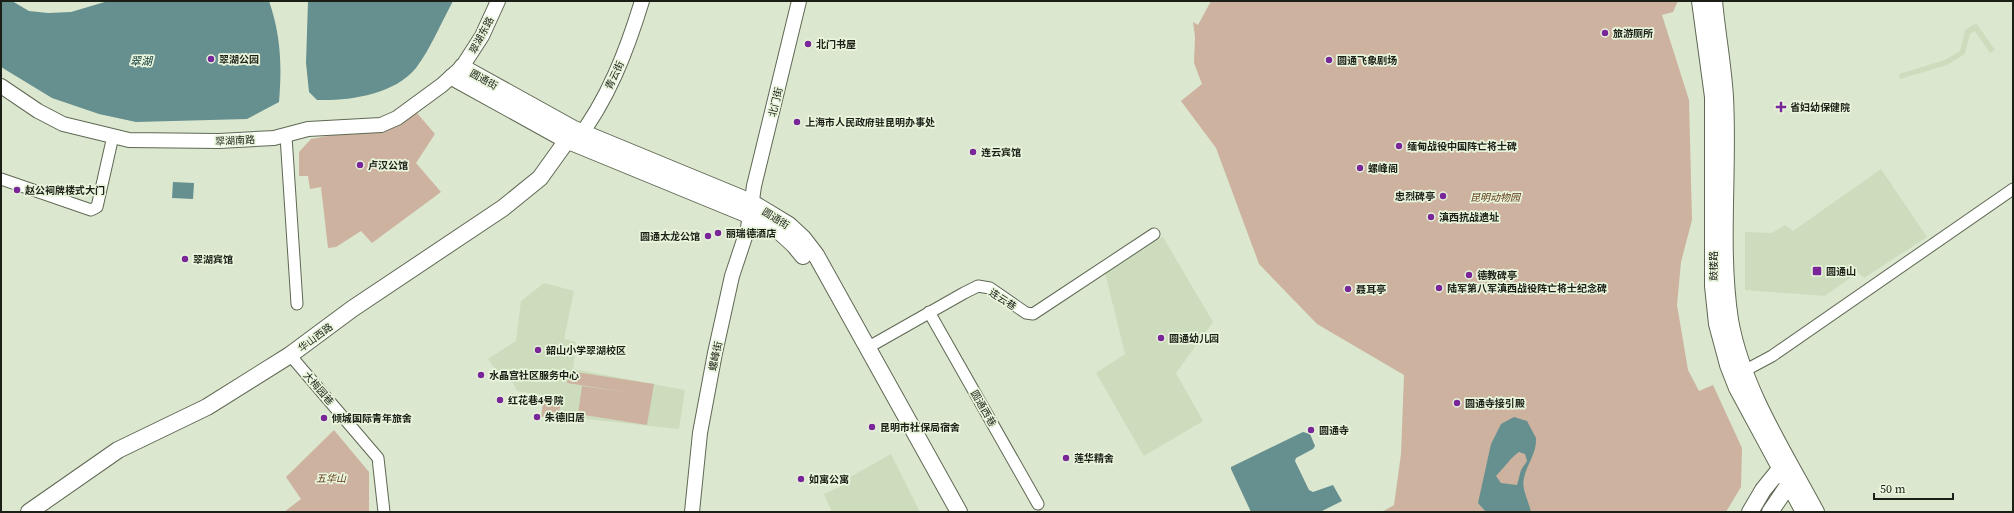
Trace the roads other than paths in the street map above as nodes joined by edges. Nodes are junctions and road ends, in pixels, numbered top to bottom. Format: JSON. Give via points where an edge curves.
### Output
{"nodes":[{"id":1,"x":498,"y":1,"type":"edge"},
{"id":2,"x":636,"y":1,"type":"edge"},
{"id":3,"x":642,"y":1,"type":"edge"},
{"id":4,"x":799,"y":1,"type":"edge"},
{"id":5,"x":1700,"y":1,"type":"edge"},
{"id":6,"x":1714,"y":1,"type":"edge"},
{"id":7,"x":457,"y":72,"type":"junction"},
{"id":8,"x":1,"y":86,"type":"edge"},
{"id":9,"x":113,"y":136,"type":"junction"},
{"id":10,"x":286,"y":136,"type":"junction"},
{"id":11,"x":574,"y":136,"type":"junction"},
{"id":12,"x":1,"y":179,"type":"edge"},
{"id":13,"x":2013,"y":189,"type":"edge"},
{"id":14,"x":751,"y":209,"type":"junction"},
{"id":15,"x":1154,"y":234,"type":"dead end"},
{"id":16,"x":297,"y":304,"type":"dead end"},
{"id":17,"x":930,"y":312,"type":"junction"},
{"id":18,"x":863,"y":351,"type":"junction"},
{"id":19,"x":293,"y":359,"type":"junction"},
{"id":20,"x":1744,"y":371,"type":"junction"},
{"id":21,"x":1786,"y":468,"type":"junction"},
{"id":22,"x":1789,"y":484,"type":"junction"},
{"id":23,"x":1038,"y":504,"type":"dead end"},
{"id":24,"x":29,"y":512,"type":"edge"},
{"id":25,"x":42,"y":512,"type":"edge"},
{"id":26,"x":384,"y":512,"type":"edge"},
{"id":27,"x":692,"y":512,"type":"edge"},
{"id":28,"x":946,"y":512,"type":"edge"},
{"id":29,"x":958,"y":512,"type":"edge"},
{"id":30,"x":1750,"y":512,"type":"edge"},
{"id":31,"x":1770,"y":512,"type":"edge"},
{"id":32,"x":1804,"y":512,"type":"edge"},
{"id":33,"x":1816,"y":512,"type":"edge"}],
"edges":[{"from":1,"to":7,"type":"street","name":"翠湖东路","via":[[482,36]]},
{"from":2,"to":11,"type":"street","name":"青云街","via":[[618,53]]},
{"from":3,"to":11,"type":"street","name":"青云街","via":[[624,55],[607,91]]},
{"from":4,"to":14,"type":"street","name":"北门街"},
{"from":5,"to":21,"type":"main road","name":"鼓楼路","via":[[1713,97],[1712,286],[1717,324],[1737,388]]},
{"from":6,"to":20,"type":"main road","name":"鼓楼路","via":[[1725,96],[1726,283],[1731,321]]},
{"from":7,"to":10,"type":"street","name":"翠湖南路","via":[[388,123],[308,130]]},
{"from":7,"to":11,"type":"main road","name":"圆通街"},
{"from":8,"to":9,"type":"street","name":"翠湖南路","via":[[63,124]]},
{"from":9,"to":10,"type":"street","name":"翠湖南路","via":[[141,141],[218,141]]},
{"from":9,"to":12,"type":"street","via":[[97,207],[91,210]]},
{"from":10,"to":16,"type":"street"},
{"from":11,"to":14,"type":"main road","name":"圆通街"},
{"from":11,"to":19,"type":"main road","name":"华山西路","via":[[540,178],[514,199],[352,309]]},
{"from":13,"to":20,"type":"street","via":[[1772,356]]},
{"from":14,"to":18,"type":"main road","name":"圆通街","via":[[789,225],[803,238],[820,262]]},
{"from":14,"to":27,"type":"street","name":"螺峰街","via":[[732,276],[715,353],[700,433]]},
{"from":15,"to":17,"type":"street","name":"连云巷","via":[[1033,314],[1026,314],[990,288],[978,286]]},
{"from":17,"to":18,"type":"street","name":"连云巷"},
{"from":17,"to":23,"type":"street","name":"圆通西巷"},
{"from":18,"to":28,"type":"main road","name":"圆通街"},
{"from":18,"to":29,"type":"main road","name":"圆通街"},
{"from":19,"to":24,"type":"main road","name":"华山西路","via":[[207,407],[118,450]]},
{"from":19,"to":25,"type":"main road","name":"华山西路","via":[[211,415],[123,456]]},
{"from":19,"to":26,"type":"street","name":"大梅园巷","via":[[378,458]]},
{"from":20,"to":21,"type":"main road","name":"鼓楼路"},
{"from":21,"to":22,"type":"main road"},
{"from":21,"to":30,"type":"main road","via":[[1763,490]]},
{"from":21,"to":33,"type":"main road","name":"鼓楼路"},
{"from":22,"to":31,"type":"main road"},
{"from":22,"to":32,"type":"main road"}]}
